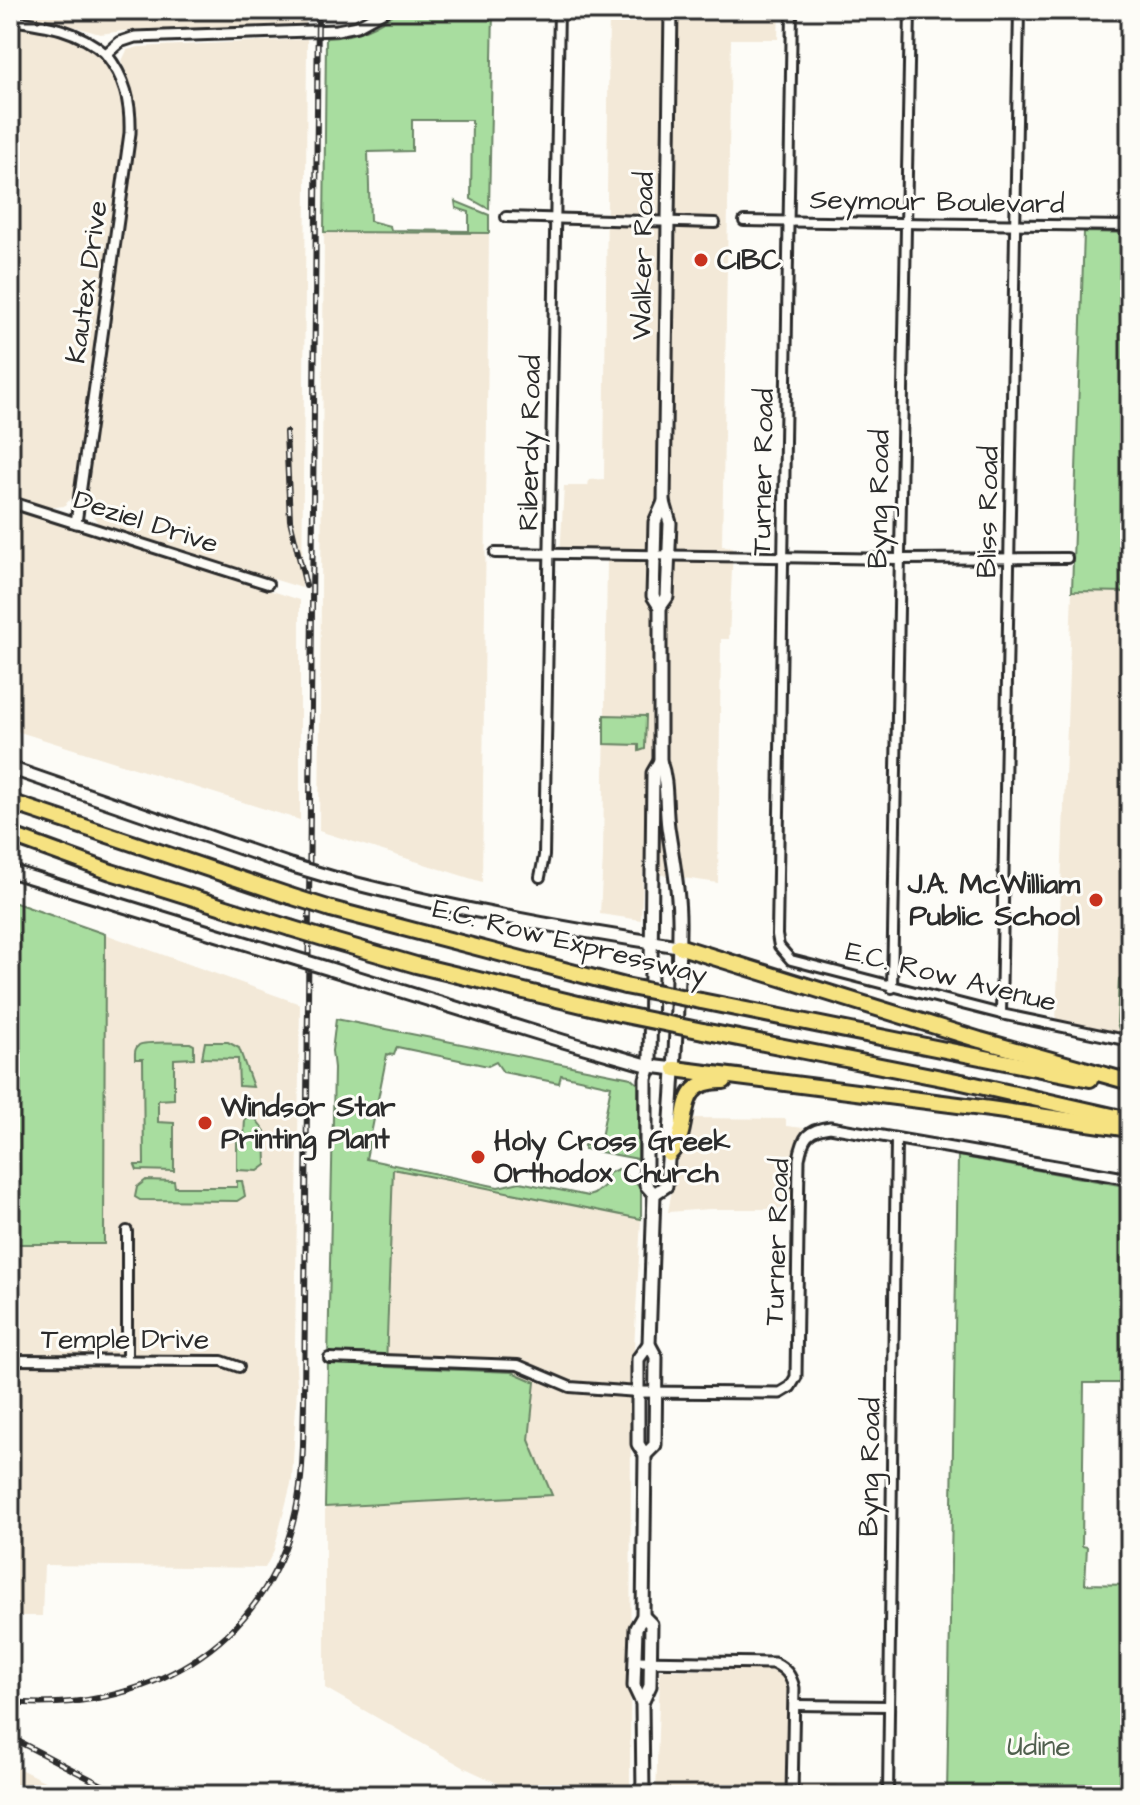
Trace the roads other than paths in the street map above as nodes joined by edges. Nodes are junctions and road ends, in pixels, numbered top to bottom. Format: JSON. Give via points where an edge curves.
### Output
{"nodes":[{"id":1,"x":386,"y":10,"type":"edge"},
{"id":2,"x":559,"y":10,"type":"edge"},
{"id":3,"x":671,"y":10,"type":"edge"},
{"id":4,"x":792,"y":10,"type":"edge"},
{"id":5,"x":910,"y":10,"type":"edge"},
{"id":6,"x":1019,"y":10,"type":"edge"},
{"id":7,"x":10,"y":20,"type":"edge"},
{"id":8,"x":106,"y":54,"type":"junction"},
{"id":9,"x":506,"y":217,"type":"dead end"},
{"id":10,"x":556,"y":219,"type":"junction"},
{"id":11,"x":744,"y":221,"type":"dead end"},
{"id":12,"x":668,"y":222,"type":"junction"},
{"id":13,"x":789,"y":222,"type":"junction"},
{"id":14,"x":715,"y":223,"type":"dead end"},
{"id":15,"x":906,"y":223,"type":"junction"},
{"id":16,"x":1015,"y":225,"type":"junction"},
{"id":17,"x":1130,"y":226,"type":"edge"},
{"id":18,"x":10,"y":502,"type":"edge"},
{"id":19,"x":664,"y":502,"type":"junction"},
{"id":20,"x":76,"y":523,"type":"junction"},
{"id":21,"x":495,"y":553,"type":"dead end"},
{"id":22,"x":550,"y":553,"type":"junction"},
{"id":23,"x":654,"y":555,"type":"junction"},
{"id":24,"x":668,"y":555,"type":"junction"},
{"id":25,"x":783,"y":557,"type":"junction"},
{"id":26,"x":1067,"y":558,"type":"dead end"},
{"id":27,"x":900,"y":559,"type":"junction"},
{"id":28,"x":1009,"y":559,"type":"junction"},
{"id":29,"x":268,"y":584,"type":"dead end"},
{"id":30,"x":660,"y":607,"type":"junction"},
{"id":31,"x":660,"y":761,"type":"junction"},
{"id":32,"x":10,"y":768,"type":"edge"},
{"id":33,"x":10,"y":794,"type":"edge"},
{"id":34,"x":10,"y":802,"type":"edge"},
{"id":35,"x":85,"y":826,"type":"junction"},
{"id":36,"x":10,"y":835,"type":"edge"},
{"id":37,"x":10,"y":846,"type":"edge"},
{"id":38,"x":10,"y":871,"type":"edge"},
{"id":39,"x":111,"y":872,"type":"junction"},
{"id":40,"x":540,"y":877,"type":"dead end"},
{"id":41,"x":777,"y":935,"type":"joint"},
{"id":42,"x":650,"y":942,"type":"junction"},
{"id":43,"x":678,"y":946,"type":"junction"},
{"id":44,"x":892,"y":988,"type":"junction"},
{"id":45,"x":1001,"y":1014,"type":"junction"},
{"id":46,"x":1130,"y":1041,"type":"edge"},
{"id":47,"x":650,"y":1066,"type":"junction"},
{"id":48,"x":675,"y":1069,"type":"junction"},
{"id":49,"x":773,"y":1081,"type":"junction"},
{"id":50,"x":1130,"y":1084,"type":"edge"},
{"id":51,"x":1130,"y":1120,"type":"edge"},
{"id":52,"x":1130,"y":1129,"type":"edge"},
{"id":53,"x":896,"y":1140,"type":"junction"},
{"id":54,"x":669,"y":1154,"type":"junction"},
{"id":55,"x":1130,"y":1179,"type":"edge"},
{"id":56,"x":654,"y":1194,"type":"junction"},
{"id":57,"x":127,"y":1231,"type":"dead end"},
{"id":58,"x":649,"y":1344,"type":"junction"},
{"id":59,"x":329,"y":1358,"type":"dead end"},
{"id":60,"x":10,"y":1360,"type":"edge"},
{"id":61,"x":127,"y":1360,"type":"junction"},
{"id":62,"x":239,"y":1367,"type":"dead end"},
{"id":63,"x":638,"y":1392,"type":"junction"},
{"id":64,"x":656,"y":1392,"type":"junction"},
{"id":65,"x":645,"y":1455,"type":"junction"},
{"id":66,"x":643,"y":1616,"type":"junction"},
{"id":67,"x":635,"y":1661,"type":"junction"},
{"id":68,"x":650,"y":1661,"type":"junction"},
{"id":69,"x":642,"y":1703,"type":"junction"},
{"id":70,"x":794,"y":1705,"type":"junction"},
{"id":71,"x":889,"y":1706,"type":"junction"},
{"id":72,"x":643,"y":1795,"type":"edge"},
{"id":73,"x":792,"y":1795,"type":"edge"},
{"id":74,"x":888,"y":1795,"type":"edge"}],
"edges":[{"from":1,"to":8,"type":"street","via":[[337,30],[135,37]]},
{"from":2,"to":10,"type":"street","name":"Riberdy Road"},
{"from":3,"to":12,"type":"main road","name":"Walker Road"},
{"from":4,"to":13,"type":"street","name":"Turner Road"},
{"from":5,"to":15,"type":"street","name":"Byng Road"},
{"from":6,"to":16,"type":"street","name":"Bliss Road"},
{"from":7,"to":8,"type":"street","via":[[68,30],[90,39]]},
{"from":8,"to":20,"type":"street","name":"Kautex Drive","via":[[126,91],[130,133]]},
{"from":9,"to":10,"type":"street"},
{"from":10,"to":12,"type":"street"},
{"from":10,"to":22,"type":"street","name":"Riberdy Road"},
{"from":11,"to":13,"type":"street","name":"Seymour Boulevard"},
{"from":12,"to":14,"type":"street"},
{"from":12,"to":19,"type":"main road","name":"Walker Road"},
{"from":13,"to":15,"type":"street","name":"Seymour Boulevard"},
{"from":13,"to":25,"type":"street","name":"Turner Road"},
{"from":15,"to":16,"type":"street","name":"Seymour Boulevard"},
{"from":15,"to":27,"type":"street","name":"Byng Road"},
{"from":16,"to":17,"type":"street","name":"Seymour Boulevard"},
{"from":16,"to":28,"type":"street","name":"Bliss Road"},
{"from":18,"to":20,"type":"street","name":"Deziel Drive"},
{"from":19,"to":23,"type":"main road","name":"Walker Road","via":[[655,522]]},
{"from":19,"to":24,"type":"main road","name":"Walker Road","via":[[670,523]]},
{"from":20,"to":29,"type":"street","name":"Deziel Drive"},
{"from":21,"to":22,"type":"street"},
{"from":22,"to":23,"type":"street"},
{"from":22,"to":40,"type":"street","name":"Riberdy Road"},
{"from":23,"to":24,"type":"street"},
{"from":23,"to":30,"type":"main road","name":"Walker Road","via":[[653,596]]},
{"from":24,"to":25,"type":"street"},
{"from":24,"to":30,"type":"main road","name":"Walker Road","via":[[667,597]]},
{"from":25,"to":27,"type":"street"},
{"from":25,"to":41,"type":"street","name":"Turner Road"},
{"from":26,"to":28,"type":"street"},
{"from":27,"to":28,"type":"street"},
{"from":27,"to":44,"type":"street","name":"Byng Road"},
{"from":28,"to":45,"type":"street","name":"Bliss Road"},
{"from":30,"to":31,"type":"main road","name":"Walker Road"},
{"from":31,"to":42,"type":"main road","name":"Walker Road","via":[[653,773]]},
{"from":31,"to":43,"type":"main road","name":"Walker Road","via":[[667,780]]},
{"from":32,"to":42,"type":"main road","bridge":true,"via":[[337,879],[534,924]]},
{"from":33,"to":35,"type":"highway"},
{"from":34,"to":35,"type":"highway","name":"E.C. Row Expressway"},
{"from":35,"to":50,"type":"highway","name":"E.C. Row Expressway","bridge":true,"via":[[331,909],[625,986]]},
{"from":36,"to":39,"type":"highway","name":"E.C. Row Expressway"},
{"from":37,"to":39,"type":"highway"},
{"from":38,"to":47,"type":"main road","bridge":true},
{"from":39,"to":51,"type":"highway","name":"E.C. Row Expressway","bridge":true,"via":[[416,965],[620,1014]]},
{"from":41,"to":44,"type":"street","name":"E.C. Row Avenue","via":[[791,960]]},
{"from":42,"to":43,"type":"main road"},
{"from":42,"to":47,"type":"main road","name":"Walker Road"},
{"from":43,"to":48,"type":"main road","name":"Walker Road"},
{"from":43,"to":50,"type":"highway"},
{"from":44,"to":45,"type":"street","name":"E.C. Row Avenue"},
{"from":45,"to":46,"type":"street","name":"E.C. Row Avenue"},
{"from":47,"to":48,"type":"main road"},
{"from":47,"to":56,"type":"main road","name":"Walker Road","via":[[646,1185]]},
{"from":48,"to":49,"type":"highway"},
{"from":48,"to":54,"type":"main road","name":"Walker Road"},
{"from":49,"to":52,"type":"highway"},
{"from":49,"to":54,"type":"highway","via":[[696,1086]]},
{"from":53,"to":55,"type":"street"},
{"from":53,"to":64,"type":"street","name":"Turner Road","via":[[830,1127],[806,1136],[799,1159],[796,1377],[790,1387],[780,1393]]},
{"from":53,"to":71,"type":"street","name":"Byng Road"},
{"from":54,"to":56,"type":"main road","name":"Walker Road","via":[[666,1186]]},
{"from":56,"to":58,"type":"main road","name":"Walker Road"},
{"from":57,"to":61,"type":"street"},
{"from":58,"to":63,"type":"main road","name":"Walker Road","via":[[638,1359]]},
{"from":58,"to":64,"type":"main road","name":"Walker Road","via":[[656,1357]]},
{"from":59,"to":63,"type":"street","via":[[518,1365],[570,1387]]},
{"from":60,"to":61,"type":"street","name":"Temple Drive"},
{"from":61,"to":62,"type":"street","name":"Temple Drive","via":[[222,1361]]},
{"from":63,"to":64,"type":"street"},
{"from":63,"to":65,"type":"main road","name":"Walker Road","via":[[638,1444]]},
{"from":64,"to":65,"type":"main road","name":"Walker Road","via":[[655,1445]]},
{"from":65,"to":66,"type":"main road","name":"Walker Road"},
{"from":66,"to":67,"type":"main road","name":"Walker Road","via":[[636,1628]]},
{"from":66,"to":68,"type":"main road","name":"Walker Road","via":[[651,1624]]},
{"from":67,"to":68,"type":"street"},
{"from":67,"to":69,"type":"main road","name":"Walker Road","via":[[634,1686]]},
{"from":68,"to":69,"type":"main road","name":"Walker Road","via":[[650,1686]]},
{"from":68,"to":70,"type":"street","via":[[774,1663],[792,1677]]},
{"from":69,"to":72,"type":"main road","name":"Walker Road"},
{"from":70,"to":71,"type":"street"},
{"from":70,"to":73,"type":"street"},
{"from":71,"to":74,"type":"street","name":"Byng Road"}]}
